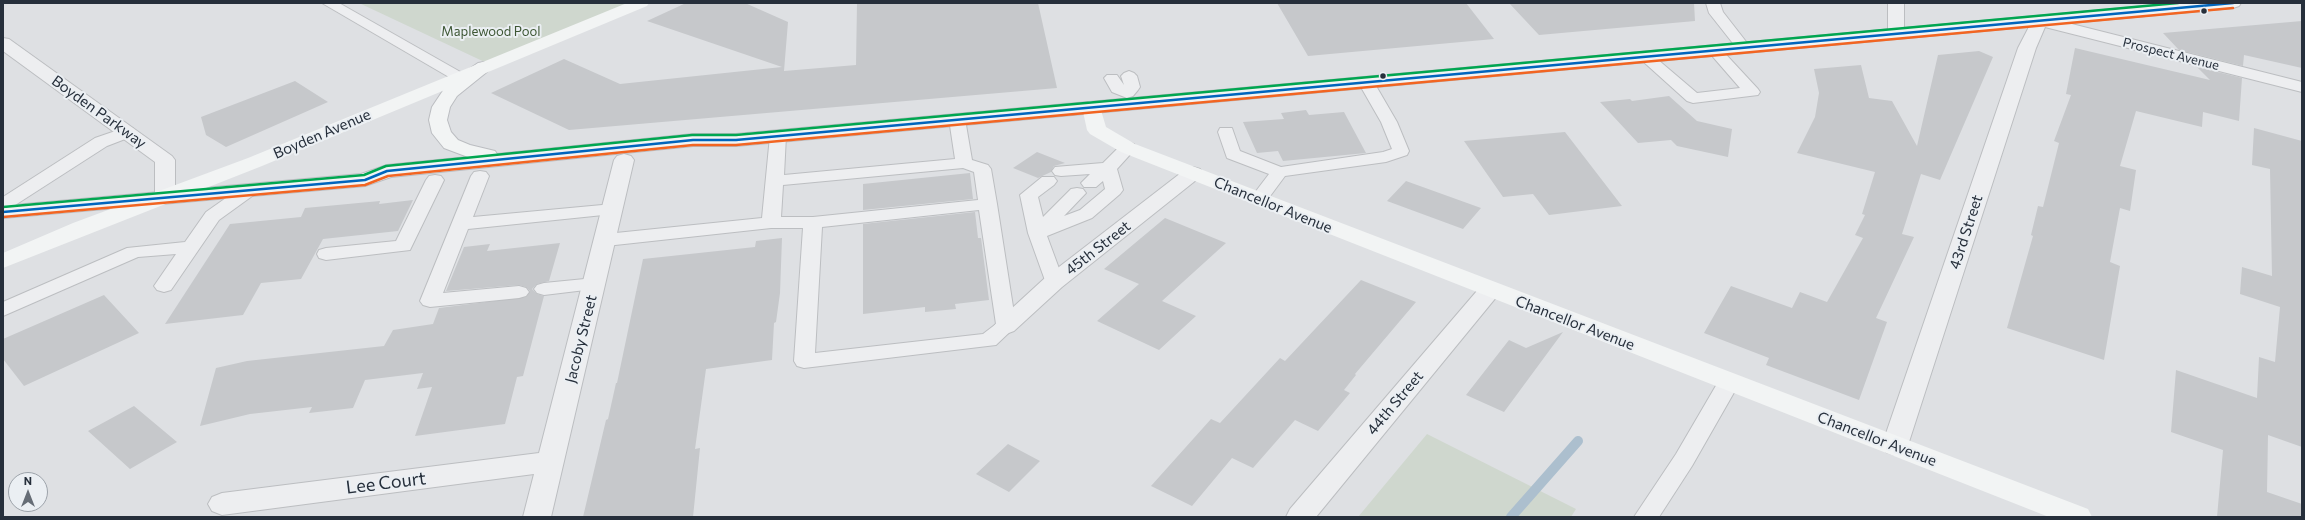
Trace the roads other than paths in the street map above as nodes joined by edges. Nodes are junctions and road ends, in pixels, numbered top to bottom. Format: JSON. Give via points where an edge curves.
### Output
{"nodes":[{"id":1,"x":330,"y":3,"type":"edge"},
{"id":2,"x":641,"y":3,"type":"edge"},
{"id":3,"x":1713,"y":3,"type":"edge"},
{"id":4,"x":1896,"y":3,"type":"edge"},
{"id":5,"x":2233,"y":3,"type":"edge"},
{"id":6,"x":2196,"y":5,"type":"edge"},
{"id":7,"x":2040,"y":20,"type":"junction"},
{"id":8,"x":1896,"y":34,"type":"junction"},
{"id":9,"x":6,"y":48,"type":"edge"},
{"id":10,"x":1744,"y":48,"type":"junction"},
{"id":11,"x":1714,"y":50,"type":"junction"},
{"id":12,"x":1645,"y":56,"type":"junction"},
{"id":13,"x":484,"y":67,"type":"junction"},
{"id":14,"x":1129,"y":76,"type":"dead end"},
{"id":15,"x":459,"y":77,"type":"junction"},
{"id":16,"x":1112,"y":78,"type":"dead end"},
{"id":17,"x":1366,"y":82,"type":"junction"},
{"id":18,"x":2302,"y":87,"type":"edge"},
{"id":19,"x":1128,"y":98,"type":"junction"},
{"id":20,"x":1091,"y":107,"type":"junction"},
{"id":21,"x":957,"y":119,"type":"junction"},
{"id":22,"x":127,"y":132,"type":"junction"},
{"id":23,"x":1226,"y":132,"type":"dead end"},
{"id":24,"x":778,"y":136,"type":"junction"},
{"id":25,"x":736,"y":140,"type":"junction"},
{"id":26,"x":1128,"y":148,"type":"junction"},
{"id":27,"x":544,"y":156,"type":"junction"},
{"id":28,"x":624,"y":160,"type":"junction"},
{"id":29,"x":964,"y":163,"type":"junction"},
{"id":30,"x":1108,"y":168,"type":"junction"},
{"id":31,"x":1279,"y":172,"type":"junction"},
{"id":32,"x":1193,"y":173,"type":"junction"},
{"id":33,"x":480,"y":176,"type":"junction"},
{"id":34,"x":364,"y":180,"type":"junction"},
{"id":35,"x":435,"y":180,"type":"junction"},
{"id":36,"x":775,"y":181,"type":"junction"},
{"id":37,"x":249,"y":190,"type":"junction"},
{"id":38,"x":165,"y":197,"type":"junction"},
{"id":39,"x":1259,"y":199,"type":"junction"},
{"id":40,"x":988,"y":204,"type":"junction"},
{"id":41,"x":3,"y":205,"type":"edge"},
{"id":42,"x":613,"y":209,"type":"junction"},
{"id":43,"x":3,"y":212,"type":"edge"},
{"id":44,"x":813,"y":222,"type":"junction"},
{"id":45,"x":771,"y":223,"type":"junction"},
{"id":46,"x":462,"y":224,"type":"junction"},
{"id":47,"x":1037,"y":233,"type":"junction"},
{"id":48,"x":606,"y":240,"type":"junction"},
{"id":49,"x":191,"y":247,"type":"junction"},
{"id":50,"x":326,"y":254,"type":"dead end"},
{"id":51,"x":3,"y":261,"type":"edge"},
{"id":52,"x":1054,"y":282,"type":"junction"},
{"id":53,"x":595,"y":284,"type":"junction"},
{"id":54,"x":164,"y":286,"type":"dead end"},
{"id":55,"x":544,"y":290,"type":"dead end"},
{"id":56,"x":1490,"y":290,"type":"junction"},
{"id":57,"x":519,"y":292,"type":"dead end"},
{"id":58,"x":3,"y":310,"type":"edge"},
{"id":59,"x":1006,"y":326,"type":"junction"},
{"id":60,"x":1729,"y":382,"type":"junction"},
{"id":61,"x":1895,"y":445,"type":"junction"},
{"id":62,"x":550,"y":462,"type":"junction"},
{"id":63,"x":222,"y":504,"type":"dead end"},
{"id":64,"x":537,"y":517,"type":"edge"},
{"id":65,"x":1300,"y":517,"type":"edge"},
{"id":66,"x":1646,"y":517,"type":"edge"},
{"id":67,"x":2078,"y":517,"type":"edge"}],
"edges":[{"from":1,"to":15,"type":"lane"},
{"from":2,"to":13,"type":"main road","name":"Boyden Avenue"},
{"from":3,"to":10,"type":"lane","via":[[1716,13]]},
{"from":4,"to":8,"type":"street"},
{"from":5,"to":6,"type":"main road"},
{"from":6,"to":7,"type":"main road"},
{"from":7,"to":8,"type":"main road"},
{"from":7,"to":18,"type":"street","name":"Prospect Avenue"},
{"from":7,"to":61,"type":"street","name":"43rd Street","via":[[2027,48]]},
{"from":8,"to":10,"type":"main road"},
{"from":9,"to":22,"type":"street","name":"Boyden Parkway"},
{"from":10,"to":11,"type":"main road"},
{"from":11,"to":12,"type":"main road"},
{"from":11,"to":12,"type":"lane","via":[[1752,92],[1693,98]]},
{"from":12,"to":17,"type":"main road"},
{"from":13,"to":15,"type":"main road","name":"Boyden Avenue"},
{"from":13,"to":27,"type":"main road","via":[[450,93],[438,120],[442,133],[451,144],[486,155]]},
{"from":14,"to":19,"type":"lane","via":[[1132,88]]},
{"from":15,"to":38,"type":"main road","name":"Boyden Avenue"},
{"from":16,"to":19,"type":"lane","via":[[1118,89]]},
{"from":17,"to":19,"type":"main road"},
{"from":17,"to":31,"type":"lane","via":[[1389,122],[1401,151],[1386,157]]},
{"from":19,"to":20,"type":"main road"},
{"from":20,"to":21,"type":"main road"},
{"from":20,"to":26,"type":"main road","name":"Chancellor Avenue","via":[[1098,130]]},
{"from":21,"to":24,"type":"main road"},
{"from":21,"to":29,"type":"lane"},
{"from":22,"to":38,"type":"street","name":"Boyden Parkway","via":[[165,160]]},
{"from":22,"to":41,"type":"lane","via":[[101,142]]},
{"from":23,"to":31,"type":"lane","via":[[1233,154]]},
{"from":24,"to":25,"type":"main road"},
{"from":24,"to":36,"type":"lane"},
{"from":25,"to":27,"type":"main road","via":[[693,140]]},
{"from":25,"to":28,"type":"main road","via":[[695,151]]},
{"from":26,"to":30,"type":"lane"},
{"from":26,"to":32,"type":"main road","name":"Chancellor Avenue"},
{"from":27,"to":34,"type":"main road","via":[[387,171]]},
{"from":28,"to":33,"type":"main road"},
{"from":28,"to":42,"type":"street","name":"Jacoby Street"},
{"from":29,"to":36,"type":"lane"},
{"from":29,"to":40,"type":"lane","via":[[982,169]]},
{"from":30,"to":47,"type":"lane","via":[[1083,188]]},
{"from":30,"to":47,"type":"lane","via":[[1114,190],[1086,214]]},
{"from":30,"to":47,"type":"lane","via":[[1055,176],[1029,195]]},
{"from":31,"to":39,"type":"lane"},
{"from":32,"to":39,"type":"main road","name":"Chancellor Avenue"},
{"from":32,"to":52,"type":"street","name":"45th Street"},
{"from":33,"to":35,"type":"main road"},
{"from":33,"to":46,"type":"lane"},
{"from":34,"to":35,"type":"main road","via":[[378,185]]},
{"from":34,"to":37,"type":"main road"},
{"from":35,"to":50,"type":"lane","via":[[403,246]]},
{"from":36,"to":45,"type":"lane"},
{"from":37,"to":38,"type":"main road"},
{"from":37,"to":49,"type":"lane","via":[[212,216]]},
{"from":38,"to":43,"type":"main road"},
{"from":38,"to":51,"type":"main road","name":"Boyden Avenue","via":[[81,228]]},
{"from":39,"to":56,"type":"main road","name":"Chancellor Avenue"},
{"from":40,"to":44,"type":"lane"},
{"from":40,"to":59,"type":"lane"},
{"from":42,"to":46,"type":"lane"},
{"from":42,"to":48,"type":"street","name":"Jacoby Street"},
{"from":44,"to":45,"type":"lane"},
{"from":44,"to":59,"type":"lane","via":[[804,362],[989,340]]},
{"from":45,"to":48,"type":"lane"},
{"from":46,"to":57,"type":"lane","via":[[430,301]]},
{"from":47,"to":52,"type":"lane"},
{"from":48,"to":53,"type":"street","name":"Jacoby Street"},
{"from":49,"to":54,"type":"lane"},
{"from":49,"to":58,"type":"lane","via":[[134,252]]},
{"from":52,"to":59,"type":"street","name":"45th Street"},
{"from":53,"to":55,"type":"lane"},
{"from":53,"to":62,"type":"street","name":"Jacoby Street"},
{"from":56,"to":60,"type":"main road","name":"Chancellor Avenue"},
{"from":56,"to":65,"type":"street","name":"44th Street"},
{"from":60,"to":61,"type":"main road","name":"Chancellor Avenue"},
{"from":60,"to":66,"type":"lane","via":[[1684,460]]},
{"from":61,"to":67,"type":"main road","name":"Chancellor Avenue"},
{"from":62,"to":63,"type":"street","name":"Lee Court"},
{"from":62,"to":64,"type":"street","name":"Jacoby Street"}]}
